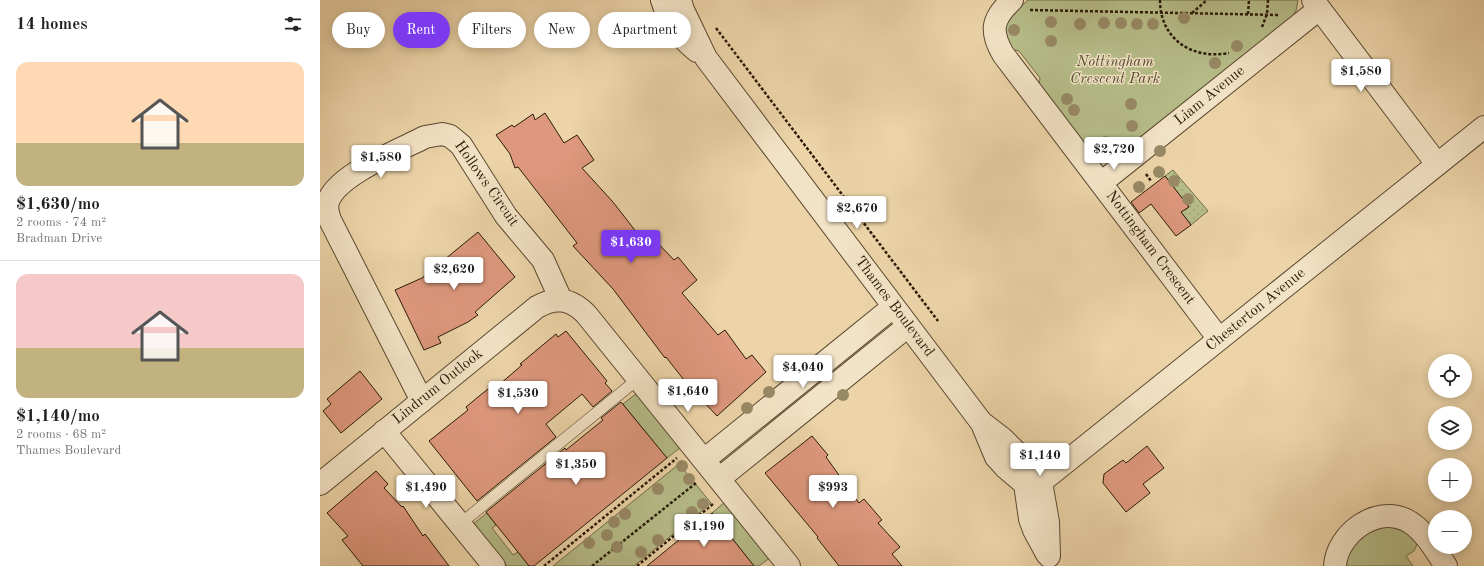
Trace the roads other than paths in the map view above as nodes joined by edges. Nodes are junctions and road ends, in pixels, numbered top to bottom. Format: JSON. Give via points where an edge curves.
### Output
{"nodes":[{"id":1,"x":662,"y":0,"type":"edge"},
{"id":2,"x":680,"y":0,"type":"edge"},
{"id":3,"x":1316,"y":4,"type":"edge"},
{"id":4,"x":1007,"y":5,"type":"edge"},
{"id":5,"x":706,"y":58,"type":"junction"},
{"id":6,"x":1484,"y":127,"type":"edge"},
{"id":7,"x":1437,"y":164,"type":"junction"},
{"id":8,"x":1101,"y":183,"type":"junction"},
{"id":9,"x":561,"y":300,"type":"junction"},
{"id":10,"x":894,"y":307,"type":"junction"},
{"id":11,"x":908,"y":326,"type":"junction"},
{"id":12,"x":1219,"y":339,"type":"junction"},
{"id":13,"x":638,"y":380,"type":"junction"},
{"id":14,"x":422,"y":401,"type":"junction"},
{"id":15,"x":384,"y":431,"type":"junction"},
{"id":16,"x":707,"y":463,"type":"junction"},
{"id":17,"x":320,"y":484,"type":"edge"},
{"id":18,"x":1034,"y":486,"type":"junction"},
{"id":19,"x":460,"y":524,"type":"junction"},
{"id":20,"x":1050,"y":561,"type":"edge"},
{"id":21,"x":784,"y":564,"type":"edge"},
{"id":22,"x":494,"y":566,"type":"edge"},
{"id":23,"x":1335,"y":566,"type":"edge"},
{"id":24,"x":1446,"y":566,"type":"edge"}],
"edges":[{"from":1,"to":5,"type":"street","name":"Thames Boulevard","via":[[675,30],[683,40]]},
{"from":2,"to":5,"type":"street","name":"Thames Boulevard"},
{"from":3,"to":7,"type":"street"},
{"from":3,"to":8,"type":"street","name":"Liam Avenue","via":[[1301,24]]},
{"from":4,"to":8,"type":"street","name":"Nottingham Crescent","via":[[995,24],[995,37],[999,48]]},
{"from":5,"to":10,"type":"street","name":"Thames Boulevard"},
{"from":6,"to":7,"type":"street","name":"Chesterton Avenue"},
{"from":7,"to":12,"type":"street","name":"Chesterton Avenue"},
{"from":8,"to":12,"type":"street","name":"Nottingham Crescent"},
{"from":9,"to":13,"type":"street","via":[[574,304],[586,314]]},
{"from":9,"to":14,"type":"street","name":"Lindrum Outlook","via":[[537,307]]},
{"from":9,"to":14,"type":"street","name":"Hollows Circuit","via":[[543,260],[506,216],[461,145],[450,136],[435,134],[425,137],[347,178],[334,190],[328,202],[330,220]]},
{"from":10,"to":11,"type":"street","name":"Thames Boulevard"},
{"from":10,"to":16,"type":"street"},
{"from":11,"to":16,"type":"street"},
{"from":11,"to":18,"type":"street","name":"Thames Boulevard","via":[[981,422],[996,457],[1005,467]]},
{"from":12,"to":18,"type":"street","name":"Chesterton Avenue"},
{"from":13,"to":16,"type":"street"},
{"from":13,"to":19,"type":"lane"},
{"from":14,"to":15,"type":"street","name":"Lindrum Outlook"},
{"from":15,"to":17,"type":"street","name":"Lindrum Outlook"},
{"from":15,"to":19,"type":"street"},
{"from":16,"to":21,"type":"street"},
{"from":18,"to":20,"type":"street","name":"Thames Boulevard","via":[[1030,519]]},
{"from":19,"to":22,"type":"street"},
{"from":23,"to":24,"type":"street","via":[[1339,549],[1353,531],[1373,518],[1386,515],[1407,520],[1416,526]]}]}
